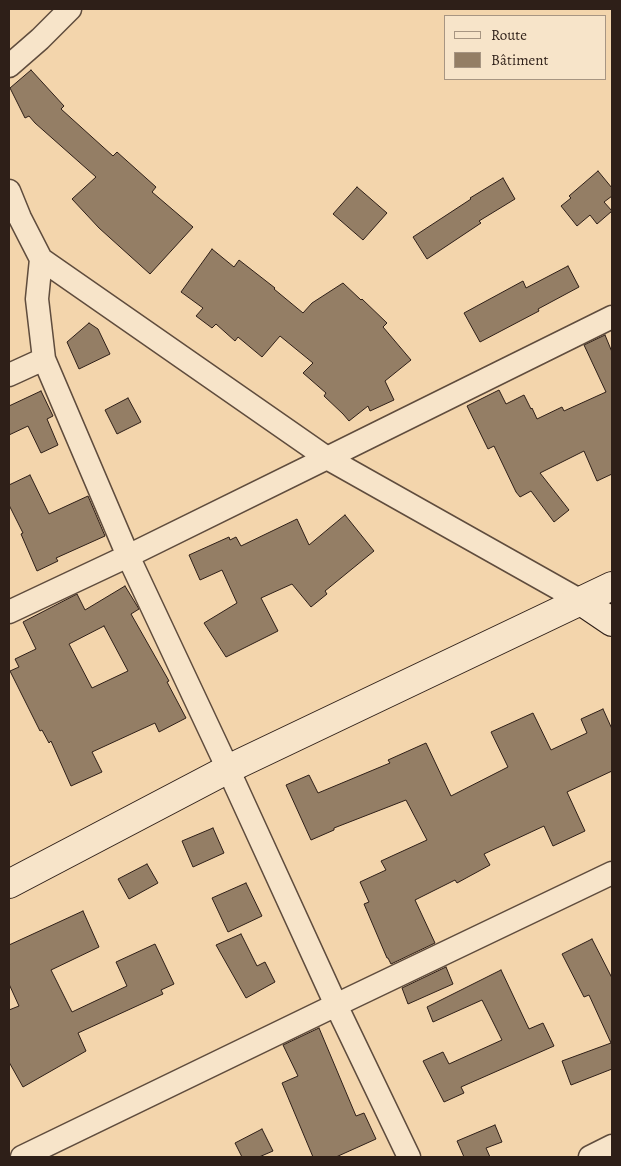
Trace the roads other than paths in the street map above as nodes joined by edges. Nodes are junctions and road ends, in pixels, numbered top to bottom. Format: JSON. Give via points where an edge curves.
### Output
{"nodes":[{"id":1,"x":70,"y":9,"type":"edge"},
{"id":2,"x":9,"y":66,"type":"edge"},
{"id":3,"x":9,"y":191,"type":"edge"},
{"id":4,"x":41,"y":259,"type":"junction"},
{"id":5,"x":612,"y":317,"type":"edge"},
{"id":6,"x":44,"y":359,"type":"junction"},
{"id":7,"x":9,"y":375,"type":"edge"},
{"id":8,"x":327,"y":458,"type":"junction"},
{"id":9,"x":128,"y":556,"type":"junction"},
{"id":10,"x":612,"y":586,"type":"edge"},
{"id":11,"x":581,"y":601,"type":"junction"},
{"id":12,"x":9,"y":612,"type":"edge"},
{"id":13,"x":612,"y":622,"type":"edge"},
{"id":14,"x":228,"y":770,"type":"junction"},
{"id":15,"x":612,"y":873,"type":"edge"},
{"id":16,"x":9,"y":884,"type":"edge"},
{"id":17,"x":336,"y":1005,"type":"junction"},
{"id":18,"x":612,"y":1146,"type":"edge"},
{"id":19,"x":22,"y":1157,"type":"edge"},
{"id":20,"x":409,"y":1157,"type":"edge"},
{"id":21,"x":590,"y":1157,"type":"edge"}],
"edges":[{"from":1,"to":2,"type":"street"},
{"from":3,"to":4,"type":"street"},
{"from":4,"to":6,"type":"street","via":[[37,298]]},
{"from":4,"to":8,"type":"street"},
{"from":5,"to":8,"type":"street"},
{"from":6,"to":7,"type":"street"},
{"from":6,"to":9,"type":"street"},
{"from":8,"to":9,"type":"street"},
{"from":8,"to":11,"type":"street"},
{"from":9,"to":12,"type":"street"},
{"from":9,"to":14,"type":"street"},
{"from":10,"to":11,"type":"street"},
{"from":11,"to":13,"type":"street"},
{"from":11,"to":14,"type":"street"},
{"from":14,"to":16,"type":"street"},
{"from":14,"to":17,"type":"street"},
{"from":15,"to":17,"type":"street"},
{"from":17,"to":19,"type":"street"},
{"from":17,"to":20,"type":"street"},
{"from":18,"to":21,"type":"street"}]}
